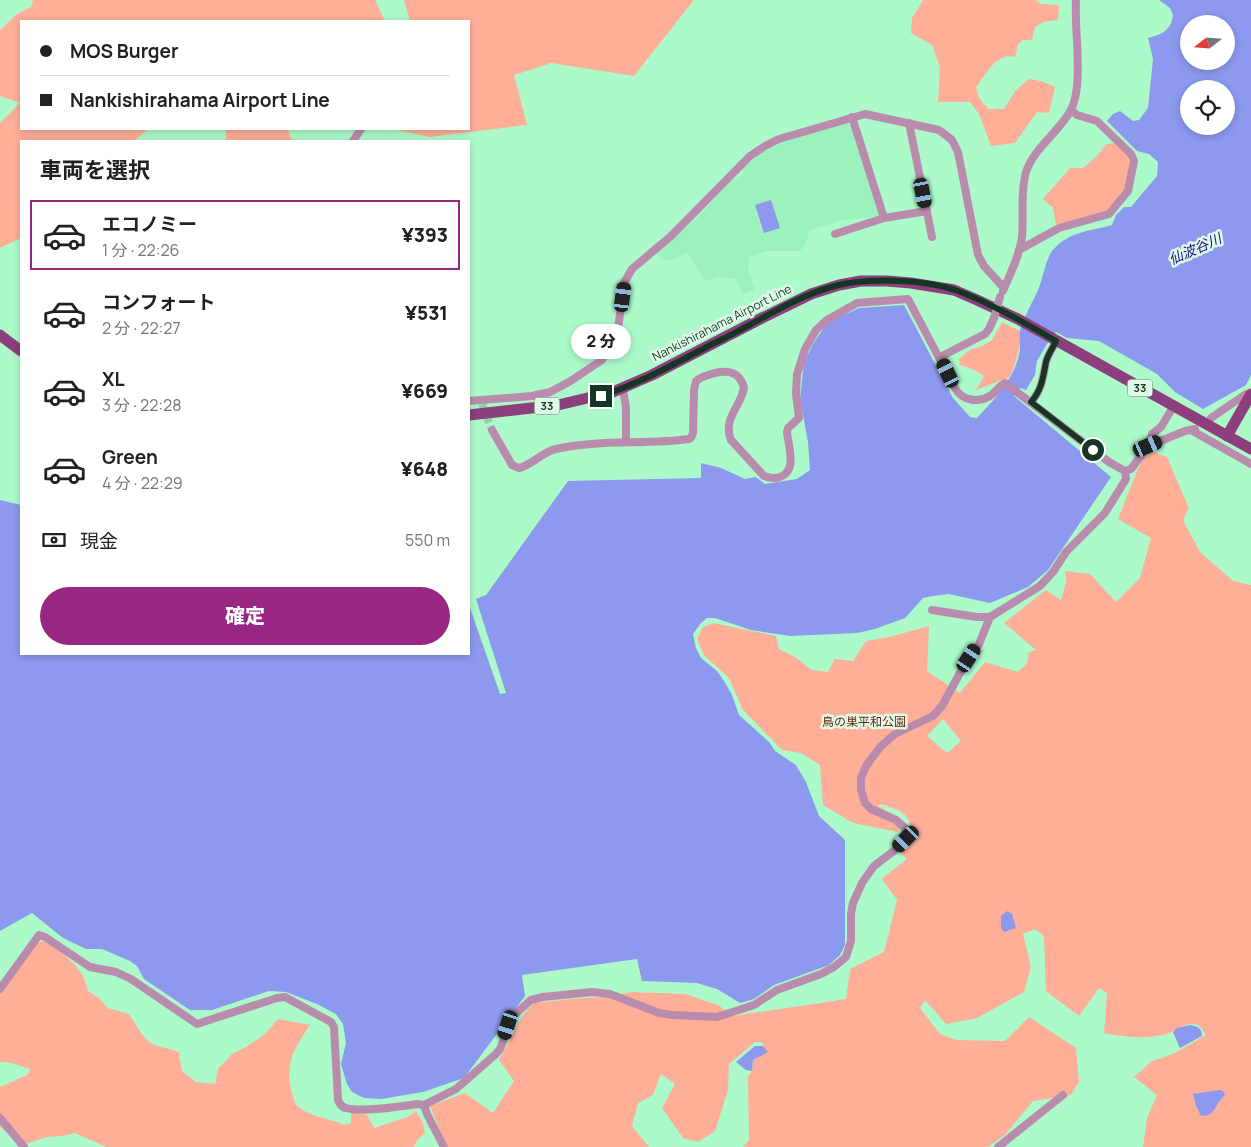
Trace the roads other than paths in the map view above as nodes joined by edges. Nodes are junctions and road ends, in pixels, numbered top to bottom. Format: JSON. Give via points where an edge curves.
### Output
{"nodes":[{"id":1,"x":1076,"y":0,"type":"edge"},
{"id":2,"x":1071,"y":110,"type":"junction"},
{"id":3,"x":852,"y":117,"type":"junction"},
{"id":4,"x":909,"y":123,"type":"junction"},
{"id":5,"x":927,"y":211,"type":"junction"},
{"id":6,"x":884,"y":218,"type":"junction"},
{"id":7,"x":835,"y":234,"type":"dead end"},
{"id":8,"x":932,"y":237,"type":"dead end"},
{"id":9,"x":1020,"y":250,"type":"junction"},
{"id":10,"x":1004,"y":288,"type":"junction"},
{"id":11,"x":0,"y":335,"type":"edge"},
{"id":12,"x":1055,"y":340,"type":"junction"},
{"id":13,"x":20,"y":350,"type":"edge"},
{"id":14,"x":940,"y":357,"type":"junction"},
{"id":15,"x":623,"y":389,"type":"junction"},
{"id":16,"x":1251,"y":394,"type":"edge"},
{"id":17,"x":470,"y":399,"type":"edge"},
{"id":18,"x":1031,"y":402,"type":"junction"},
{"id":19,"x":1173,"y":407,"type":"junction"},
{"id":20,"x":470,"y":415,"type":"edge"},
{"id":21,"x":1211,"y":418,"type":"dead end"},
{"id":22,"x":492,"y":430,"type":"tunnel mouth"},
{"id":23,"x":1227,"y":436,"type":"junction"},
{"id":24,"x":626,"y":442,"type":"junction"},
{"id":25,"x":1148,"y":446,"type":"junction"},
{"id":26,"x":1251,"y":449,"type":"edge"},
{"id":27,"x":1251,"y":464,"type":"edge"},
{"id":28,"x":1125,"y":471,"type":"junction"},
{"id":29,"x":932,"y":610,"type":"dead end"},
{"id":30,"x":990,"y":617,"type":"junction"},
{"id":31,"x":0,"y":989,"type":"edge"},
{"id":32,"x":1063,"y":1095,"type":"dead end"},
{"id":33,"x":424,"y":1105,"type":"junction"},
{"id":34,"x":0,"y":1118,"type":"edge"},
{"id":35,"x":24,"y":1147,"type":"edge"},
{"id":36,"x":444,"y":1147,"type":"edge"},
{"id":37,"x":998,"y":1147,"type":"edge"}],
"edges":[{"from":1,"to":2,"type":"street","via":[[1077,76]]},
{"from":2,"to":9,"type":"street","via":[[1032,159],[1026,172]]},
{"from":2,"to":9,"type":"street","via":[[1097,121],[1131,154],[1134,161],[1128,191],[1109,214],[1059,228]]},
{"from":3,"to":4,"type":"street","via":[[864,114]]},
{"from":3,"to":6,"type":"street"},
{"from":3,"to":17,"type":"street","via":[[779,140],[758,151],[671,236],[632,269],[624,283],[617,337],[602,360],[550,392],[480,402]]},
{"from":4,"to":5,"type":"street"},
{"from":4,"to":10,"type":"street","via":[[939,130],[952,140],[958,152],[978,255]]},
{"from":5,"to":6,"type":"street"},
{"from":5,"to":8,"type":"street"},
{"from":6,"to":7,"type":"street"},
{"from":9,"to":10,"type":"street"},
{"from":10,"to":14,"type":"street","bridge":true,"via":[[985,334]]},
{"from":11,"to":13,"type":"main road"},
{"from":12,"to":15,"type":"main road","name":"Nankishirahama Airport Line","number":"33","via":[[959,292],[887,281],[861,282],[839,285],[793,302]]},
{"from":12,"to":18,"type":"street","via":[[1042,383]]},
{"from":12,"to":19,"type":"main road","name":"Nankishirahama Airport Line","number":"33"},
{"from":14,"to":18,"type":"street","via":[[962,397],[983,399],[1005,383]]},
{"from":14,"to":24,"type":"street","via":[[908,299],[857,303],[827,320],[810,339],[798,369],[796,394],[800,417],[787,430],[790,469],[780,477],[764,476],[731,440],[728,423],[744,386],[737,374],[730,371],[706,375],[696,381],[690,439]]},
{"from":15,"to":20,"type":"main road","name":"Nankishirahama Airport Line","number":"33","via":[[558,405]]},
{"from":15,"to":24,"type":"street"},
{"from":16,"to":21,"type":"street","via":[[1246,394]]},
{"from":16,"to":23,"type":"main road"},
{"from":18,"to":28,"type":"street"},
{"from":19,"to":23,"type":"main road","name":"Nankishirahama Airport Line","number":"33"},
{"from":19,"to":25,"type":"street","via":[[1161,427],[1152,434]]},
{"from":22,"to":24,"type":"street","via":[[513,467],[518,468],[553,450]]},
{"from":23,"to":26,"type":"main road","name":"Nankishirahama Airport Line","number":"33"},
{"from":25,"to":27,"type":"street","via":[[1193,429]]},
{"from":25,"to":28,"type":"street"},
{"from":28,"to":30,"type":"street","via":[[1126,479],[1105,513],[1066,552],[1040,586]]},
{"from":29,"to":30,"type":"street"},
{"from":30,"to":33,"type":"street","via":[[979,644],[934,716],[895,734],[866,766],[861,778],[865,803],[896,820],[905,828],[906,839],[874,866],[862,883],[853,904],[851,941],[846,957],[821,974],[777,990],[754,1005],[717,1017],[659,1013],[610,994],[592,992],[532,1000],[513,1016],[496,1054],[456,1089]]},
{"from":31,"to":33,"type":"street","via":[[38,935],[90,967],[131,978],[197,1024],[285,997],[332,1022],[341,1106],[348,1109]]},
{"from":32,"to":37,"type":"street"},
{"from":33,"to":36,"type":"street"},
{"from":34,"to":35,"type":"street"}]}
